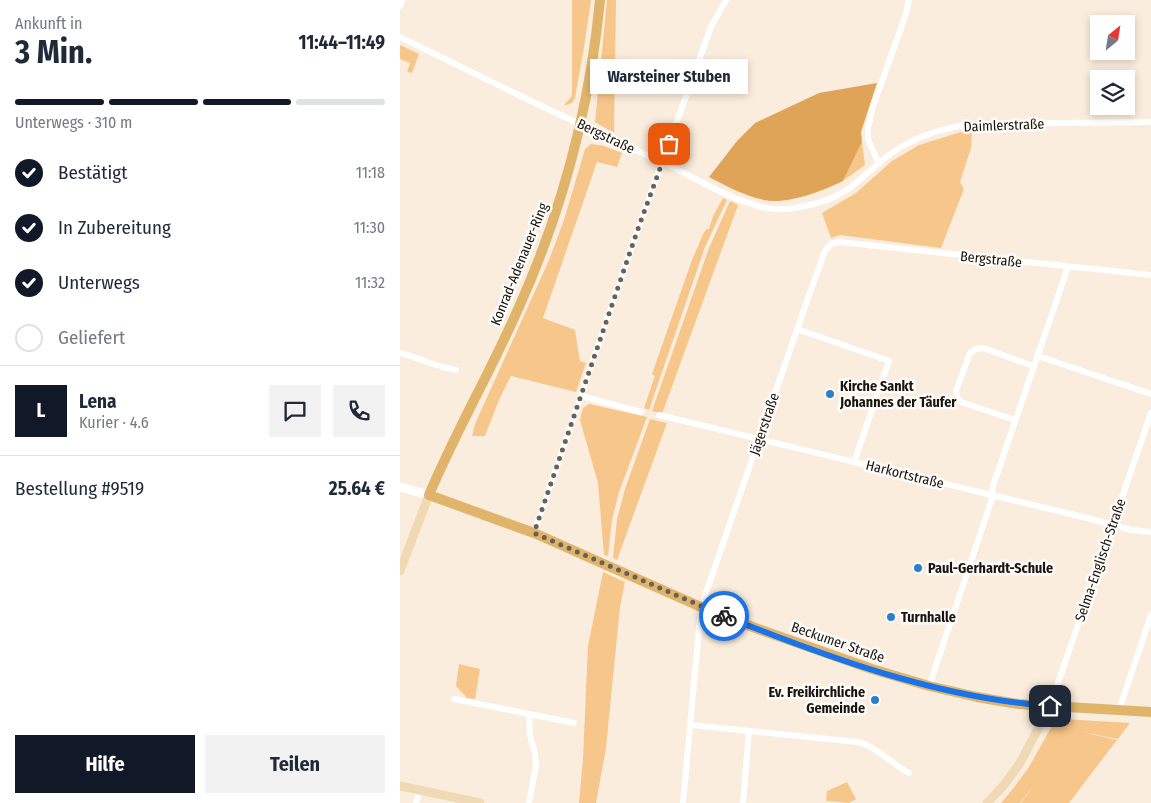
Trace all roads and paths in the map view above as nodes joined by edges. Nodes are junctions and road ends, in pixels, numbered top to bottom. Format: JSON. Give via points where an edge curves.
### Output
{"nodes":[{"id":1,"x":402,"y":0,"type":"edge"},
{"id":2,"x":600,"y":0,"type":"edge"},
{"id":3,"x":726,"y":0,"type":"edge"},
{"id":4,"x":909,"y":0,"type":"edge"},
{"id":5,"x":400,"y":6,"type":"edge"},
{"id":6,"x":400,"y":37,"type":"edge"},
{"id":7,"x":1151,"y":122,"type":"edge"},
{"id":8,"x":579,"y":124,"type":"junction"},
{"id":9,"x":663,"y":163,"type":"junction"},
{"id":10,"x":879,"y":164,"type":"junction"},
{"id":11,"x":818,"y":204,"type":"joint"},
{"id":12,"x":831,"y":244,"type":"joint"},
{"id":13,"x":1068,"y":267,"type":"junction"},
{"id":14,"x":1151,"y":275,"type":"edge"},
{"id":15,"x":797,"y":329,"type":"junction"},
{"id":16,"x":400,"y":354,"type":"edge"},
{"id":17,"x":1038,"y":356,"type":"junction"},
{"id":18,"x":1034,"y":366,"type":"junction"},
{"id":19,"x":456,"y":370,"type":"dead end"},
{"id":20,"x":1151,"y":394,"type":"edge"},
{"id":21,"x":581,"y":396,"type":"junction"},
{"id":22,"x":641,"y":412,"type":"dead end"},
{"id":23,"x":1151,"y":413,"type":"edge"},
{"id":24,"x":659,"y":415,"type":"dead end"},
{"id":25,"x":1015,"y":420,"type":"junction"},
{"id":26,"x":758,"y":440,"type":"junction"},
{"id":27,"x":854,"y":462,"type":"junction"},
{"id":28,"x":400,"y":487,"type":"edge"},
{"id":29,"x":428,"y":495,"type":"junction"},
{"id":30,"x":992,"y":495,"type":"junction"},
{"id":31,"x":1113,"y":525,"type":"junction"},
{"id":32,"x":1151,"y":532,"type":"edge"},
{"id":33,"x":534,"y":533,"type":"junction"},
{"id":34,"x":400,"y":571,"type":"edge"},
{"id":35,"x":701,"y":606,"type":"junction"},
{"id":36,"x":1151,"y":615,"type":"edge"},
{"id":37,"x":929,"y":686,"type":"junction"},
{"id":38,"x":454,"y":699,"type":"dead end"},
{"id":39,"x":1050,"y":706,"type":"junction"},
{"id":40,"x":1119,"y":710,"type":"junction"},
{"id":41,"x":1151,"y":712,"type":"edge"},
{"id":42,"x":529,"y":715,"type":"junction"},
{"id":43,"x":574,"y":723,"type":"dead end"},
{"id":44,"x":691,"y":725,"type":"junction"},
{"id":45,"x":749,"y":731,"type":"junction"},
{"id":46,"x":909,"y":773,"type":"dead end"},
{"id":47,"x":400,"y":786,"type":"edge"},
{"id":48,"x":419,"y":790,"type":"junction"},
{"id":49,"x":416,"y":803,"type":"edge"},
{"id":50,"x":480,"y":803,"type":"edge"},
{"id":51,"x":529,"y":803,"type":"edge"},
{"id":52,"x":683,"y":803,"type":"edge"},
{"id":53,"x":743,"y":803,"type":"edge"},
{"id":54,"x":987,"y":803,"type":"edge"}],
"edges":[{"from":1,"to":5,"type":"street"},
{"from":2,"to":8,"type":"main road","name":"Konrad-Adenauer-Ring"},
{"from":3,"to":9,"type":"street","via":[[711,28]]},
{"from":4,"to":10,"type":"street","via":[[868,128],[868,139]]},
{"from":6,"to":8,"type":"street","name":"Bergstraße"},
{"from":7,"to":10,"type":"street","name":"Daimlerstraße","via":[[956,126],[900,147]]},
{"from":8,"to":9,"type":"street","name":"Bergstraße"},
{"from":8,"to":29,"type":"main road","name":"Konrad-Adenauer-Ring","via":[[560,200],[542,253],[510,327]]},
{"from":9,"to":11,"type":"street","name":"Bergstraße","via":[[762,207],[784,209]]},
{"from":9,"to":21,"type":"street"},
{"from":10,"to":11,"type":"street","name":"Daimlerstraße","via":[[850,188]]},
{"from":12,"to":13,"type":"street","name":"Bergstraße","via":[[839,242]]},
{"from":12,"to":15,"type":"street","name":"Jägerstraße","via":[[825,251]]},
{"from":13,"to":14,"type":"street","name":"Bergstraße"},
{"from":13,"to":17,"type":"street"},
{"from":15,"to":26,"type":"street","name":"Jägerstraße"},
{"from":15,"to":27,"type":"street","via":[[889,361]]},
{"from":16,"to":19,"type":"street"},
{"from":17,"to":18,"type":"street"},
{"from":17,"to":20,"type":"street"},
{"from":18,"to":25,"type":"street"},
{"from":18,"to":25,"type":"street","via":[[983,348],[976,349],[970,353],[956,391],[961,402]]},
{"from":21,"to":22,"type":"street"},
{"from":21,"to":33,"type":"street"},
{"from":23,"to":31,"type":"street","name":"Selma-Englisch-Straße"},
{"from":24,"to":26,"type":"street","name":"Harkortstraße"},
{"from":25,"to":30,"type":"street"},
{"from":26,"to":27,"type":"street","name":"Harkortstraße"},
{"from":26,"to":35,"type":"street","name":"Jägerstraße"},
{"from":27,"to":30,"type":"street","name":"Harkortstraße"},
{"from":28,"to":29,"type":"street","name":"Beckumer Straße"},
{"from":29,"to":33,"type":"main road","name":"Beckumer Straße"},
{"from":29,"to":34,"type":"main road"},
{"from":30,"to":31,"type":"street","name":"Harkortstraße"},
{"from":30,"to":37,"type":"street"},
{"from":31,"to":32,"type":"street","name":"Harkortstraße"},
{"from":31,"to":39,"type":"street","name":"Selma-Englisch-Straße"},
{"from":33,"to":35,"type":"main road","name":"Beckumer Straße"},
{"from":35,"to":37,"type":"main road","name":"Beckumer Straße","via":[[806,646]]},
{"from":35,"to":44,"type":"street","name":"Jägerstraße"},
{"from":36,"to":40,"type":"street"},
{"from":37,"to":39,"type":"main road","name":"Beckumer Straße","via":[[1018,704]]},
{"from":38,"to":42,"type":"street"},
{"from":39,"to":40,"type":"main road","name":"Beckumer Straße"},
{"from":39,"to":54,"type":"main road","via":[[1020,763]]},
{"from":40,"to":41,"type":"main road","name":"Beckumer Straße"},
{"from":42,"to":43,"type":"street"},
{"from":42,"to":51,"type":"street","via":[[536,766]]},
{"from":44,"to":45,"type":"street"},
{"from":44,"to":52,"type":"street","name":"Jägerstraße"},
{"from":45,"to":46,"type":"street","via":[[858,742],[870,746]]},
{"from":45,"to":53,"type":"street"},
{"from":47,"to":48,"type":"main road"},
{"from":48,"to":49,"type":"street"},
{"from":48,"to":50,"type":"main road"}]}
